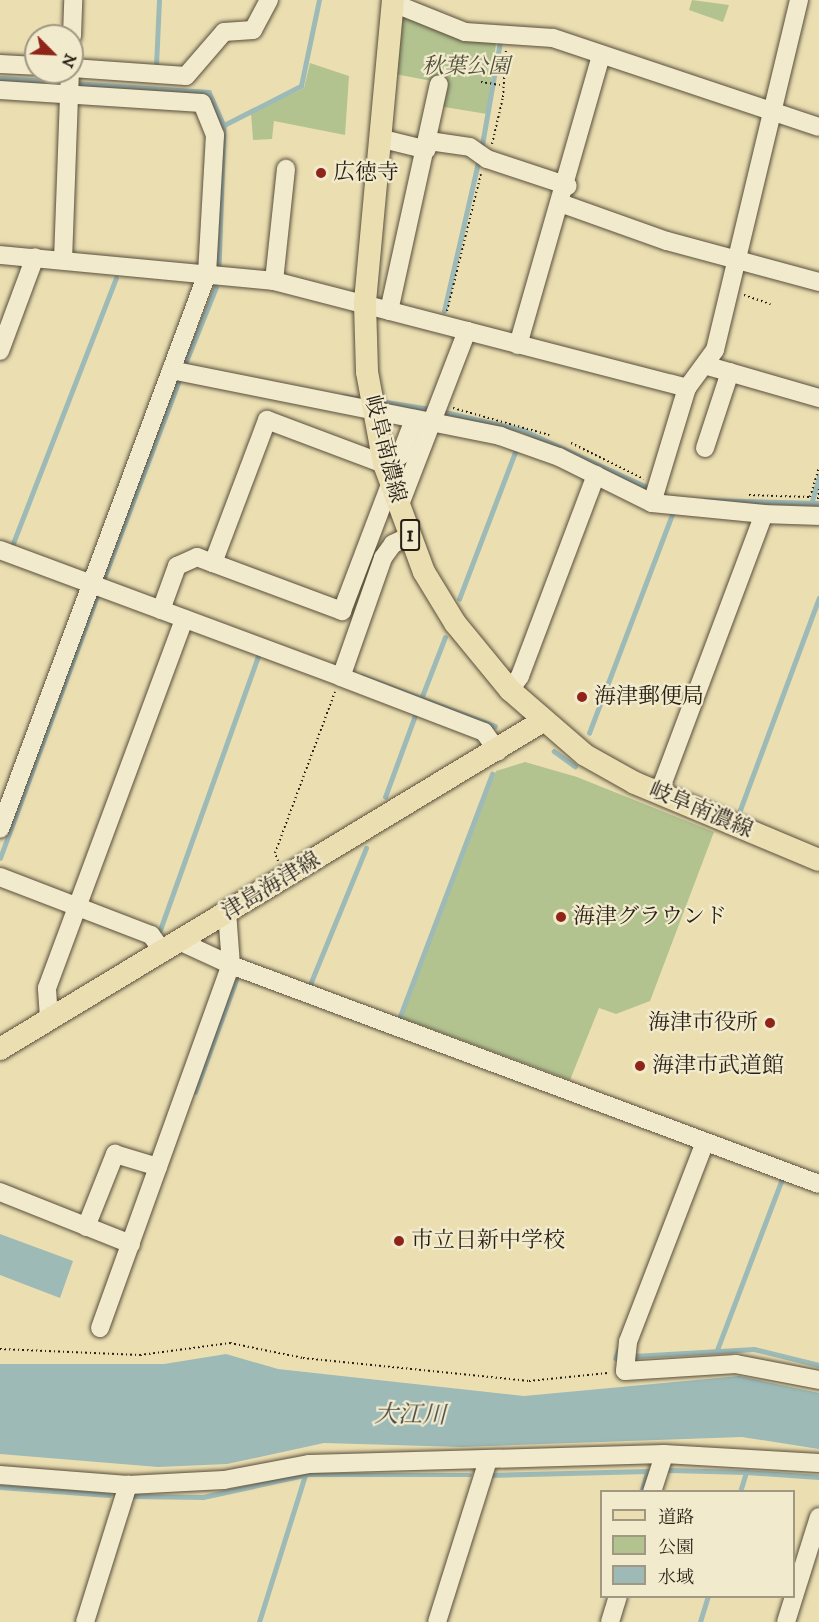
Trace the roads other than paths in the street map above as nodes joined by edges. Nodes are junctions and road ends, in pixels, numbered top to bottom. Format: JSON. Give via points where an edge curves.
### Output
{"nodes":[{"id":1,"x":73,"y":0,"type":"edge"},
{"id":2,"x":269,"y":0,"type":"edge"},
{"id":3,"x":799,"y":0,"type":"edge"},
{"id":4,"x":393,"y":1,"type":"edge"},
{"id":5,"x":72,"y":24,"type":"edge"},
{"id":6,"x":601,"y":55,"type":"junction"},
{"id":7,"x":0,"y":64,"type":"edge"},
{"id":8,"x":24,"y":65,"type":"edge"},
{"id":9,"x":84,"y":79,"type":"edge"},
{"id":10,"x":84,"y":82,"type":"edge"},
{"id":11,"x":38,"y":84,"type":"edge"},
{"id":12,"x":70,"y":84,"type":"edge"},
{"id":13,"x":439,"y":84,"type":"dead end"},
{"id":14,"x":0,"y":90,"type":"edge"},
{"id":15,"x":774,"y":113,"type":"junction"},
{"id":16,"x":819,"y":127,"type":"edge"},
{"id":17,"x":379,"y":138,"type":"junction"},
{"id":18,"x":428,"y":146,"type":"junction"},
{"id":19,"x":286,"y":169,"type":"dead end"},
{"id":20,"x":568,"y":186,"type":"junction"},
{"id":21,"x":562,"y":204,"type":"junction"},
{"id":22,"x":0,"y":255,"type":"edge"},
{"id":23,"x":35,"y":257,"type":"junction"},
{"id":24,"x":63,"y":260,"type":"junction"},
{"id":25,"x":740,"y":260,"type":"junction"},
{"id":26,"x":207,"y":274,"type":"junction"},
{"id":27,"x":274,"y":281,"type":"junction"},
{"id":28,"x":819,"y":282,"type":"edge"},
{"id":29,"x":365,"y":304,"type":"junction"},
{"id":30,"x":389,"y":311,"type":"junction"},
{"id":31,"x":467,"y":332,"type":"junction"},
{"id":32,"x":518,"y":345,"type":"junction"},
{"id":33,"x":0,"y":351,"type":"edge"},
{"id":34,"x":708,"y":366,"type":"junction"},
{"id":35,"x":171,"y":370,"type":"junction"},
{"id":36,"x":730,"y":372,"type":"junction"},
{"id":37,"x":687,"y":388,"type":"junction"},
{"id":38,"x":819,"y":398,"type":"edge"},
{"id":39,"x":374,"y":414,"type":"junction"},
{"id":40,"x":438,"y":414,"type":"junction"},
{"id":41,"x":414,"y":419,"type":"junction"},
{"id":42,"x":705,"y":448,"type":"dead end"},
{"id":43,"x":388,"y":473,"type":"junction"},
{"id":44,"x":596,"y":476,"type":"junction"},
{"id":45,"x":654,"y":495,"type":"junction"},
{"id":46,"x":818,"y":505,"type":"edge"},
{"id":47,"x":399,"y":507,"type":"junction"},
{"id":48,"x":764,"y":514,"type":"junction"},
{"id":49,"x":410,"y":536,"type":"junction"},
{"id":50,"x":0,"y":550,"type":"edge"},
{"id":51,"x":213,"y":563,"type":"junction"},
{"id":52,"x":91,"y":584,"type":"junction"},
{"id":53,"x":161,"y":610,"type":"junction"},
{"id":54,"x":184,"y":619,"type":"junction"},
{"id":55,"x":340,"y":677,"type":"junction"},
{"id":56,"x":510,"y":690,"type":"junction"},
{"id":57,"x":541,"y":722,"type":"junction"},
{"id":58,"x":498,"y":751,"type":"junction"},
{"id":59,"x":659,"y":793,"type":"junction"},
{"id":60,"x":0,"y":829,"type":"edge"},
{"id":61,"x":819,"y":860,"type":"edge"},
{"id":62,"x":0,"y":878,"type":"edge"},
{"id":63,"x":76,"y":906,"type":"junction"},
{"id":64,"x":226,"y":912,"type":"junction"},
{"id":65,"x":171,"y":945,"type":"junction"},
{"id":66,"x":231,"y":965,"type":"junction"},
{"id":67,"x":49,"y":1018,"type":"junction"},
{"id":68,"x":0,"y":1049,"type":"edge"},
{"id":69,"x":705,"y":1142,"type":"junction"},
{"id":70,"x":158,"y":1167,"type":"junction"},
{"id":71,"x":819,"y":1184,"type":"edge"},
{"id":72,"x":0,"y":1192,"type":"edge"},
{"id":73,"x":86,"y":1227,"type":"junction"},
{"id":74,"x":130,"y":1244,"type":"junction"},
{"id":75,"x":100,"y":1328,"type":"dead end"},
{"id":76,"x":819,"y":1380,"type":"edge"},
{"id":77,"x":663,"y":1454,"type":"junction"},
{"id":78,"x":487,"y":1463,"type":"junction"},
{"id":79,"x":819,"y":1463,"type":"edge"},
{"id":80,"x":0,"y":1475,"type":"edge"},
{"id":81,"x":128,"y":1485,"type":"junction"},
{"id":82,"x":652,"y":1490,"type":"edge"},
{"id":83,"x":819,"y":1517,"type":"edge"},
{"id":84,"x":795,"y":1593,"type":"edge"},
{"id":85,"x":617,"y":1598,"type":"edge"},
{"id":86,"x":794,"y":1598,"type":"edge"},
{"id":87,"x":85,"y":1622,"type":"edge"},
{"id":88,"x":437,"y":1622,"type":"edge"},
{"id":89,"x":610,"y":1622,"type":"edge"},
{"id":90,"x":786,"y":1622,"type":"edge"}],
"edges":[{"from":1,"to":5,"type":"street"},
{"from":2,"to":9,"type":"street","via":[[253,30],[224,32],[186,76]]},
{"from":3,"to":15,"type":"street"},
{"from":4,"to":6,"type":"street","via":[[465,32],[491,38],[508,32],[553,38]]},
{"from":4,"to":17,"type":"main road","name":"岐阜南濃線","number":"1"},
{"from":6,"to":15,"type":"street"},
{"from":6,"to":20,"type":"street"},
{"from":7,"to":8,"type":"street"},
{"from":10,"to":26,"type":"street","via":[[202,103],[215,135]]},
{"from":11,"to":14,"type":"street"},
{"from":12,"to":24,"type":"street"},
{"from":13,"to":18,"type":"street"},
{"from":15,"to":16,"type":"street"},
{"from":15,"to":25,"type":"street"},
{"from":17,"to":18,"type":"street"},
{"from":17,"to":29,"type":"main road","name":"岐阜南濃線","number":"1"},
{"from":18,"to":20,"type":"street","via":[[470,147],[487,159]]},
{"from":18,"to":30,"type":"street"},
{"from":19,"to":27,"type":"street"},
{"from":20,"to":21,"type":"street"},
{"from":21,"to":25,"type":"street"},
{"from":21,"to":32,"type":"street"},
{"from":22,"to":23,"type":"street"},
{"from":23,"to":24,"type":"street"},
{"from":23,"to":33,"type":"street"},
{"from":24,"to":26,"type":"street"},
{"from":25,"to":28,"type":"street"},
{"from":25,"to":34,"type":"street"},
{"from":26,"to":27,"type":"street"},
{"from":26,"to":35,"type":"street"},
{"from":27,"to":29,"type":"street"},
{"from":29,"to":30,"type":"street"},
{"from":29,"to":39,"type":"main road","name":"岐阜南濃線","number":"1"},
{"from":30,"to":31,"type":"street"},
{"from":31,"to":32,"type":"street"},
{"from":31,"to":40,"type":"street"},
{"from":32,"to":37,"type":"street"},
{"from":34,"to":36,"type":"street"},
{"from":34,"to":37,"type":"street"},
{"from":35,"to":39,"type":"street"},
{"from":35,"to":52,"type":"street"},
{"from":36,"to":38,"type":"street"},
{"from":36,"to":42,"type":"street"},
{"from":37,"to":45,"type":"street"},
{"from":39,"to":41,"type":"street"},
{"from":39,"to":43,"type":"main road","name":"岐阜南濃線","number":"1"},
{"from":40,"to":41,"type":"street"},
{"from":40,"to":44,"type":"street","via":[[532,446]]},
{"from":40,"to":47,"type":"street"},
{"from":41,"to":43,"type":"street","via":[[400,456]]},
{"from":43,"to":47,"type":"main road","name":"岐阜南濃線","number":"1"},
{"from":43,"to":51,"type":"street","via":[[342,611]]},
{"from":43,"to":51,"type":"street","via":[[267,420]]},
{"from":44,"to":45,"type":"street"},
{"from":44,"to":56,"type":"street","via":[[520,676]]},
{"from":45,"to":48,"type":"street"},
{"from":46,"to":48,"type":"street"},
{"from":47,"to":49,"type":"main road","name":"岐阜南濃線","number":"1"},
{"from":48,"to":59,"type":"street"},
{"from":49,"to":55,"type":"street","via":[[393,544],[383,558]]},
{"from":49,"to":56,"type":"main road","name":"岐阜南濃線","number":"1","via":[[424,572],[455,623]]},
{"from":50,"to":52,"type":"street"},
{"from":51,"to":53,"type":"street","via":[[198,557],[177,566]]},
{"from":52,"to":53,"type":"street"},
{"from":52,"to":60,"type":"street"},
{"from":53,"to":54,"type":"street"},
{"from":54,"to":55,"type":"street"},
{"from":54,"to":63,"type":"street"},
{"from":55,"to":58,"type":"street","via":[[484,732]]},
{"from":56,"to":57,"type":"main road","name":"岐阜南濃線","number":"1"},
{"from":57,"to":58,"type":"main road","name":"津島海津線"},
{"from":57,"to":59,"type":"main road","name":"岐阜南濃線","number":"1","via":[[585,755]]},
{"from":58,"to":64,"type":"main road","name":"津島海津線"},
{"from":59,"to":61,"type":"main road","name":"岐阜南濃線","number":"1"},
{"from":62,"to":63,"type":"street"},
{"from":63,"to":65,"type":"street"},
{"from":63,"to":67,"type":"street","via":[[47,988]]},
{"from":64,"to":65,"type":"main road","name":"津島海津線"},
{"from":64,"to":66,"type":"street"},
{"from":65,"to":66,"type":"street"},
{"from":65,"to":67,"type":"main road","name":"津島海津線"},
{"from":66,"to":69,"type":"street"},
{"from":66,"to":70,"type":"street"},
{"from":67,"to":68,"type":"main road","name":"津島海津線"},
{"from":69,"to":71,"type":"street"},
{"from":69,"to":76,"type":"street","via":[[628,1342],[625,1371],[736,1364]]},
{"from":70,"to":73,"type":"street","via":[[115,1154]]},
{"from":70,"to":74,"type":"street"},
{"from":72,"to":73,"type":"street"},
{"from":73,"to":74,"type":"street"},
{"from":74,"to":75,"type":"street"},
{"from":77,"to":78,"type":"street"},
{"from":77,"to":79,"type":"street"},
{"from":77,"to":82,"type":"street"},
{"from":78,"to":81,"type":"street","via":[[309,1464],[224,1480]]},
{"from":78,"to":88,"type":"street"},
{"from":80,"to":81,"type":"street"},
{"from":81,"to":87,"type":"street"},
{"from":83,"to":84,"type":"street"},
{"from":85,"to":89,"type":"street"},
{"from":86,"to":90,"type":"street"}]}
